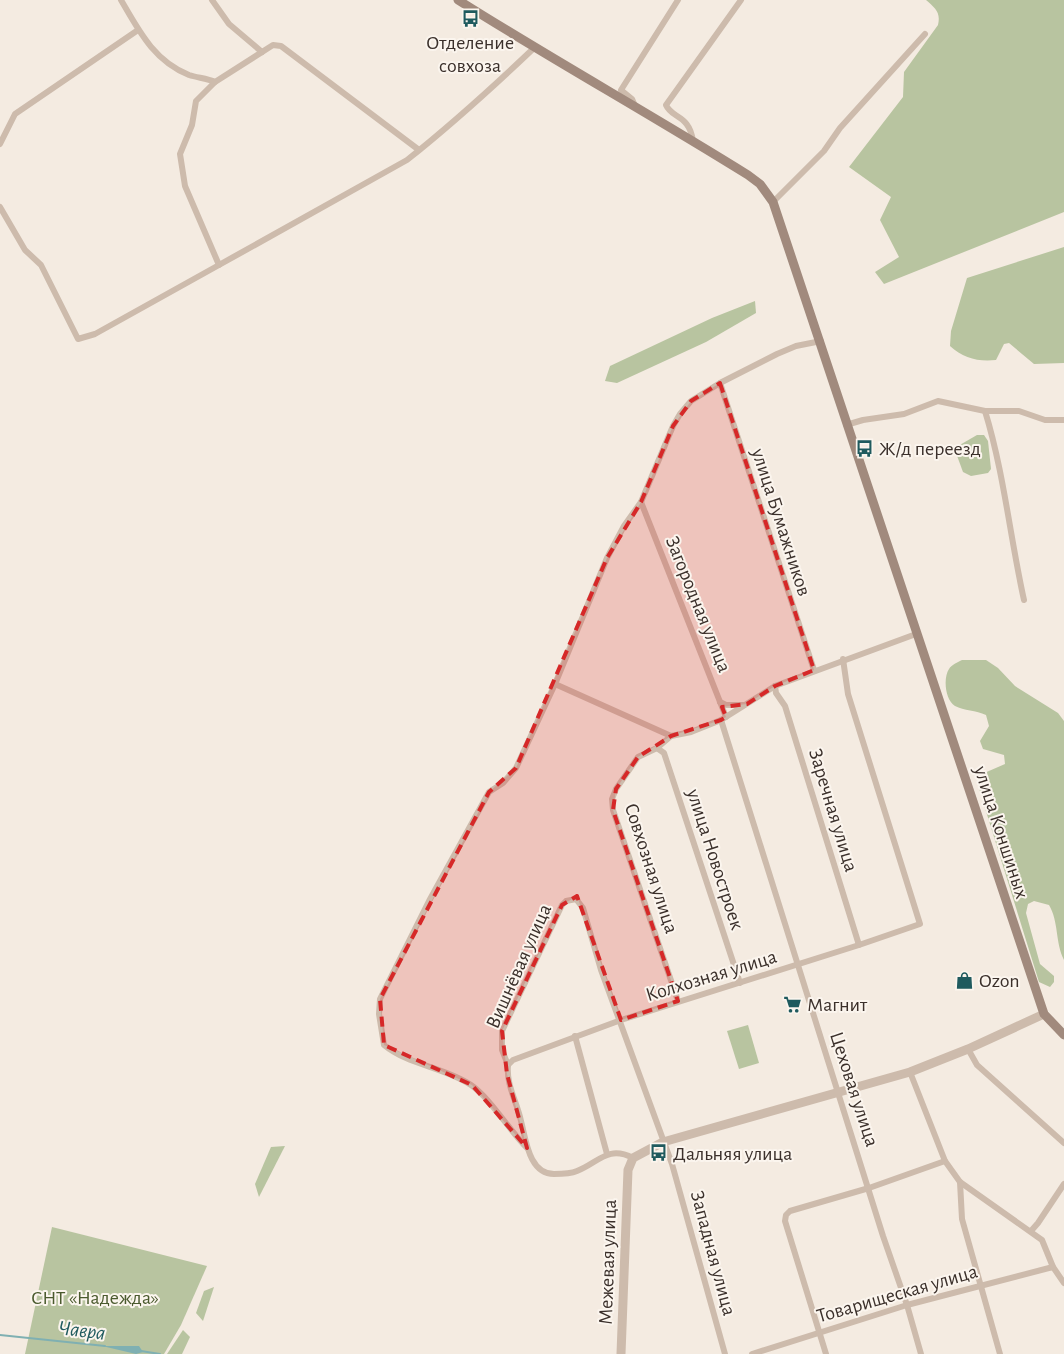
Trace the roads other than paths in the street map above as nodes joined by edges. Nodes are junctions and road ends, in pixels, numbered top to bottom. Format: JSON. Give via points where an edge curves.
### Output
{"nodes":[{"id":1,"x":121,"y":0,"type":"edge"},
{"id":2,"x":212,"y":0,"type":"edge"},
{"id":3,"x":458,"y":0,"type":"edge"},
{"id":4,"x":678,"y":0,"type":"edge"},
{"id":5,"x":741,"y":0,"type":"edge"},
{"id":6,"x":138,"y":30,"type":"junction"},
{"id":7,"x":924,"y":34,"type":"dead end"},
{"id":8,"x":534,"y":48,"type":"junction"},
{"id":9,"x":262,"y":52,"type":"junction"},
{"id":10,"x":215,"y":82,"type":"junction"},
{"id":11,"x":636,"y":107,"type":"junction"},
{"id":12,"x":693,"y":141,"type":"junction"},
{"id":13,"x":0,"y":144,"type":"edge"},
{"id":14,"x":419,"y":150,"type":"junction"},
{"id":15,"x":773,"y":202,"type":"junction"},
{"id":16,"x":0,"y":207,"type":"edge"},
{"id":17,"x":219,"y":265,"type":"junction"},
{"id":18,"x":821,"y":341,"type":"junction"},
{"id":19,"x":720,"y":383,"type":"junction"},
{"id":20,"x":985,"y":411,"type":"junction"},
{"id":21,"x":1064,"y":420,"type":"edge"},
{"id":22,"x":846,"y":425,"type":"junction"},
{"id":23,"x":641,"y":502,"type":"junction"},
{"id":24,"x":1024,"y":600,"type":"dead end"},
{"id":25,"x":916,"y":634,"type":"junction"},
{"id":26,"x":843,"y":659,"type":"junction"},
{"id":27,"x":814,"y":670,"type":"junction"},
{"id":28,"x":555,"y":684,"type":"junction"},
{"id":29,"x":775,"y":686,"type":"junction"},
{"id":30,"x":720,"y":702,"type":"junction"},
{"id":31,"x":747,"y":704,"type":"junction"},
{"id":32,"x":724,"y":719,"type":"junction"},
{"id":33,"x":670,"y":736,"type":"junction"},
{"id":34,"x":658,"y":748,"type":"junction"},
{"id":35,"x":859,"y":945,"type":"junction"},
{"id":36,"x":799,"y":965,"type":"junction"},
{"id":37,"x":740,"y":982,"type":"junction"},
{"id":38,"x":678,"y":1001,"type":"junction"},
{"id":39,"x":1044,"y":1014,"type":"junction"},
{"id":40,"x":621,"y":1020,"type":"junction"},
{"id":41,"x":1064,"y":1035,"type":"edge"},
{"id":42,"x":575,"y":1036,"type":"junction"},
{"id":43,"x":968,"y":1049,"type":"junction"},
{"id":44,"x":510,"y":1063,"type":"junction"},
{"id":45,"x":910,"y":1072,"type":"junction"},
{"id":46,"x":838,"y":1092,"type":"junction"},
{"id":47,"x":662,"y":1142,"type":"junction"},
{"id":48,"x":1064,"y":1142,"type":"edge"},
{"id":49,"x":527,"y":1148,"type":"junction"},
{"id":50,"x":607,"y":1154,"type":"junction"},
{"id":51,"x":633,"y":1158,"type":"junction"},
{"id":52,"x":944,"y":1161,"type":"junction"},
{"id":53,"x":960,"y":1182,"type":"junction"},
{"id":54,"x":1064,"y":1184,"type":"edge"},
{"id":55,"x":869,"y":1188,"type":"junction"},
{"id":56,"x":1031,"y":1230,"type":"junction"},
{"id":57,"x":1053,"y":1267,"type":"junction"},
{"id":58,"x":1064,"y":1283,"type":"edge"},
{"id":59,"x":980,"y":1285,"type":"junction"},
{"id":60,"x":907,"y":1305,"type":"junction"},
{"id":61,"x":819,"y":1333,"type":"junction"},
{"id":62,"x":621,"y":1354,"type":"edge"},
{"id":63,"x":725,"y":1354,"type":"edge"},
{"id":64,"x":752,"y":1354,"type":"edge"},
{"id":65,"x":826,"y":1354,"type":"edge"},
{"id":66,"x":921,"y":1354,"type":"edge"},
{"id":67,"x":1000,"y":1354,"type":"edge"}],
"edges":[{"from":1,"to":6,"type":"street"},
{"from":2,"to":9,"type":"street","via":[[229,24]]},
{"from":3,"to":8,"type":"main road","name":"улица Коншиных"},
{"from":4,"to":11,"type":"street","via":[[621,90]]},
{"from":5,"to":12,"type":"street","via":[[666,105],[686,121]]},
{"from":6,"to":10,"type":"street","via":[[156,55],[191,76]]},
{"from":6,"to":13,"type":"street","via":[[15,114]]},
{"from":7,"to":15,"type":"street","via":[[840,128],[824,151]]},
{"from":8,"to":11,"type":"main road","name":"улица Коншиных"},
{"from":8,"to":14,"type":"street"},
{"from":9,"to":10,"type":"street"},
{"from":9,"to":14,"type":"street","via":[[281,46]]},
{"from":10,"to":17,"type":"street","via":[[196,101],[192,125],[180,154],[185,186]]},
{"from":11,"to":12,"type":"main road","name":"улица Коншиных"},
{"from":12,"to":15,"type":"main road","name":"улица Коншиных","via":[[760,184]]},
{"from":14,"to":17,"type":"street","via":[[407,160]]},
{"from":15,"to":18,"type":"main road","name":"улица Коншиных"},
{"from":16,"to":17,"type":"street","via":[[25,250],[41,265],[78,339],[95,334]]},
{"from":18,"to":19,"type":"street","via":[[796,346]]},
{"from":18,"to":22,"type":"main road","name":"улица Коншиных"},
{"from":19,"to":23,"type":"street","via":[[691,402],[680,414]]},
{"from":19,"to":27,"type":"street","name":"улица Бумажников"},
{"from":20,"to":21,"type":"street","via":[[1018,411],[1045,420]]},
{"from":20,"to":22,"type":"street","via":[[938,402],[904,414]]},
{"from":20,"to":24,"type":"street","via":[[995,442]]},
{"from":22,"to":25,"type":"main road","name":"улица Коншиных"},
{"from":23,"to":28,"type":"street","via":[[607,558]]},
{"from":23,"to":30,"type":"street","name":"Загородная улица"},
{"from":25,"to":26,"type":"street"},
{"from":25,"to":39,"type":"main road","name":"улица Коншиных"},
{"from":26,"to":27,"type":"street"},
{"from":26,"to":35,"type":"street","name":"Колхозная улица","via":[[848,694],[920,924]]},
{"from":27,"to":29,"type":"street"},
{"from":28,"to":33,"type":"street"},
{"from":28,"to":49,"type":"street","via":[[516,768],[503,783],[489,792],[392,972],[380,999],[379,1014],[384,1045],[392,1052],[456,1076],[472,1086]]},
{"from":29,"to":31,"type":"street"},
{"from":29,"to":35,"type":"street","name":"Заречная улица","via":[[785,706]]},
{"from":30,"to":31,"type":"street","via":[[726,705]]},
{"from":30,"to":32,"type":"street","name":"Загородная улица"},
{"from":31,"to":32,"type":"street"},
{"from":32,"to":33,"type":"street"},
{"from":32,"to":36,"type":"street","name":"Цеховая улица"},
{"from":33,"to":34,"type":"street","name":"Совхозная улица"},
{"from":34,"to":37,"type":"street","name":"улица Новостроек","via":[[664,753]]},
{"from":34,"to":38,"type":"street","name":"Совхозная улица","via":[[638,757],[612,800]]},
{"from":35,"to":36,"type":"street","name":"Колхозная улица"},
{"from":36,"to":37,"type":"street","name":"Колхозная улица"},
{"from":36,"to":46,"type":"street","name":"Цеховая улица"},
{"from":37,"to":38,"type":"street","name":"Колхозная улица"},
{"from":38,"to":40,"type":"street","name":"Колхозная улица"},
{"from":39,"to":41,"type":"main road","name":"улица Коншиных"},
{"from":39,"to":43,"type":"street"},
{"from":40,"to":42,"type":"street","name":"Колхозная улица"},
{"from":40,"to":44,"type":"street","name":"Вишнёвая улица","via":[[601,970],[583,908],[574,898],[562,905],[502,1031],[502,1050]]},
{"from":40,"to":47,"type":"street","name":"Западная улица"},
{"from":42,"to":44,"type":"street","name":"Колхозная улица"},
{"from":42,"to":50,"type":"street"},
{"from":43,"to":45,"type":"street"},
{"from":43,"to":48,"type":"street","via":[[977,1065]]},
{"from":44,"to":49,"type":"street","via":[[509,1082]]},
{"from":45,"to":46,"type":"street"},
{"from":45,"to":52,"type":"street"},
{"from":46,"to":47,"type":"street"},
{"from":46,"to":55,"type":"street","name":"Цеховая улица"},
{"from":47,"to":51,"type":"street"},
{"from":47,"to":63,"type":"street","name":"Западная улица","via":[[672,1164]]},
{"from":49,"to":50,"type":"street","via":[[538,1169],[546,1174],[576,1172]]},
{"from":50,"to":51,"type":"street","via":[[623,1153]]},
{"from":51,"to":62,"type":"street","name":"Межевая улица","via":[[628,1170]]},
{"from":52,"to":53,"type":"street"},
{"from":52,"to":55,"type":"street"},
{"from":53,"to":56,"type":"street"},
{"from":53,"to":59,"type":"street","via":[[962,1219]]},
{"from":54,"to":56,"type":"street"},
{"from":55,"to":60,"type":"street","name":"Цеховая улица"},
{"from":55,"to":61,"type":"street","via":[[790,1211],[786,1215],[785,1221]]},
{"from":56,"to":57,"type":"street","via":[[1044,1243]]},
{"from":57,"to":58,"type":"street"},
{"from":57,"to":59,"type":"street","name":"Товарищеская улица"},
{"from":59,"to":60,"type":"street","name":"Товарищеская улица"},
{"from":59,"to":67,"type":"street"},
{"from":60,"to":61,"type":"street","name":"Товарищеская улица"},
{"from":60,"to":66,"type":"street","name":"Цеховая улица"},
{"from":61,"to":64,"type":"street","name":"Товарищеская улица"},
{"from":61,"to":65,"type":"street"}]}
